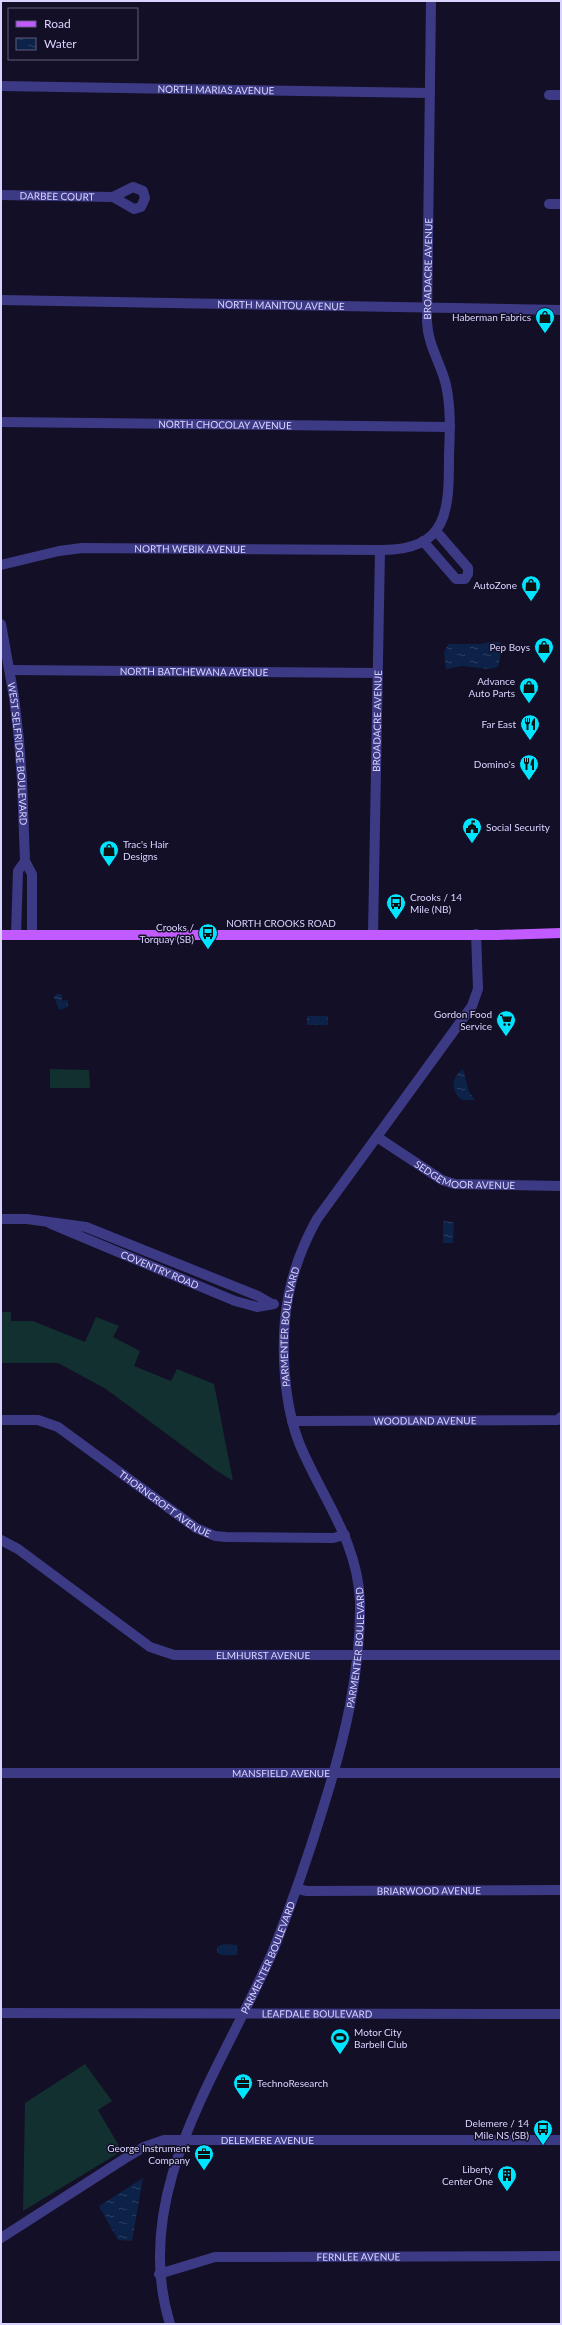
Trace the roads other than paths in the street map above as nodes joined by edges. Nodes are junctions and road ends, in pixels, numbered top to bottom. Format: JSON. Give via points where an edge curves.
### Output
{"nodes":[{"id":1,"x":431,"y":1,"type":"edge"},
{"id":2,"x":1,"y":86,"type":"edge"},
{"id":3,"x":430,"y":94,"type":"junction"},
{"id":4,"x":550,"y":95,"type":"dead end"},
{"id":5,"x":561,"y":95,"type":"edge"},
{"id":6,"x":1,"y":195,"type":"edge"},
{"id":7,"x":113,"y":197,"type":"dead end"},
{"id":8,"x":549,"y":204,"type":"dead end"},
{"id":9,"x":561,"y":204,"type":"edge"},
{"id":10,"x":1,"y":300,"type":"edge"},
{"id":11,"x":428,"y":308,"type":"junction"},
{"id":12,"x":561,"y":310,"type":"edge"},
{"id":13,"x":1,"y":422,"type":"edge"},
{"id":14,"x":450,"y":427,"type":"junction"},
{"id":15,"x":436,"y":531,"type":"junction"},
{"id":16,"x":423,"y":541,"type":"junction"},
{"id":17,"x":380,"y":550,"type":"junction"},
{"id":18,"x":1,"y":565,"type":"edge"},
{"id":19,"x":1,"y":624,"type":"edge"},
{"id":20,"x":10,"y":670,"type":"junction"},
{"id":21,"x":378,"y":673,"type":"junction"},
{"id":22,"x":24,"y":861,"type":"junction"},
{"id":23,"x":561,"y":933,"type":"edge"},
{"id":24,"x":476,"y":934,"type":"junction"},
{"id":25,"x":1,"y":935,"type":"edge"},
{"id":26,"x":16,"y":935,"type":"junction"},
{"id":27,"x":32,"y":935,"type":"junction"},
{"id":28,"x":373,"y":935,"type":"junction"},
{"id":29,"x":378,"y":1137,"type":"junction"},
{"id":30,"x":561,"y":1186,"type":"edge"},
{"id":31,"x":1,"y":1219,"type":"edge"},
{"id":32,"x":286,"y":1306,"type":"junction"},
{"id":33,"x":1,"y":1420,"type":"edge"},
{"id":34,"x":560,"y":1420,"type":"edge"},
{"id":35,"x":292,"y":1421,"type":"junction"},
{"id":36,"x":345,"y":1535,"type":"junction"},
{"id":37,"x":1,"y":1540,"type":"edge"},
{"id":38,"x":561,"y":1655,"type":"edge"},
{"id":39,"x":358,"y":1656,"type":"junction"},
{"id":40,"x":1,"y":1773,"type":"edge"},
{"id":41,"x":334,"y":1773,"type":"junction"},
{"id":42,"x":561,"y":1773,"type":"edge"},
{"id":43,"x":297,"y":1889,"type":"junction"},
{"id":44,"x":561,"y":1890,"type":"edge"},
{"id":45,"x":1,"y":2014,"type":"edge"},
{"id":46,"x":243,"y":2014,"type":"junction"},
{"id":47,"x":561,"y":2014,"type":"edge"},
{"id":48,"x":184,"y":2139,"type":"junction"},
{"id":49,"x":561,"y":2140,"type":"edge"},
{"id":50,"x":1,"y":2238,"type":"edge"},
{"id":51,"x":561,"y":2256,"type":"edge"},
{"id":52,"x":159,"y":2274,"type":"junction"},
{"id":53,"x":170,"y":2324,"type":"edge"}],
"edges":[{"from":1,"to":3,"type":"street","name":"BROADACRE AVENUE"},
{"from":2,"to":3,"type":"street","name":"NORTH MARIAS AVENUE"},
{"from":3,"to":11,"type":"street","name":"BROADACRE AVENUE"},
{"from":4,"to":5,"type":"street"},
{"from":6,"to":7,"type":"street","name":"DARBEE COURT"},
{"from":8,"to":9,"type":"street"},
{"from":10,"to":11,"type":"street","name":"NORTH MANITOU AVENUE"},
{"from":11,"to":12,"type":"street","name":"NORTH MANITOU AVENUE"},
{"from":11,"to":14,"type":"street","name":"BROADACRE AVENUE","via":[[429,340],[446,384]]},
{"from":13,"to":14,"type":"street","name":"NORTH CHOCOLAY AVENUE"},
{"from":14,"to":15,"type":"street","name":"BROADACRE AVENUE","via":[[449,498]]},
{"from":15,"to":16,"type":"street","name":"BROADACRE AVENUE"},
{"from":15,"to":16,"type":"street","via":[[468,568],[465,579],[456,579]]},
{"from":16,"to":17,"type":"street","name":"BROADACRE AVENUE","via":[[408,548]]},
{"from":17,"to":18,"type":"street","name":"NORTH WEBIK AVENUE","via":[[82,548]]},
{"from":17,"to":21,"type":"street","name":"BROADACRE AVENUE"},
{"from":19,"to":20,"type":"street","name":"WEST SELFRIDGE BOULEVARD"},
{"from":20,"to":21,"type":"street","name":"NORTH BATCHEWANA AVENUE"},
{"from":20,"to":22,"type":"street","name":"WEST SELFRIDGE BOULEVARD","via":[[22,781]]},
{"from":21,"to":28,"type":"street","name":"BROADACRE AVENUE"},
{"from":22,"to":26,"type":"street","name":"WEST SELFRIDGE BOULEVARD","via":[[18,871]]},
{"from":22,"to":27,"type":"street","name":"WEST SELFRIDGE BOULEVARD","via":[[32,874]]},
{"from":23,"to":24,"type":"main road","name":"NORTH CROOKS ROAD"},
{"from":24,"to":28,"type":"main road","name":"NORTH CROOKS ROAD"},
{"from":24,"to":29,"type":"street","name":"PARMENTER BOULEVARD","via":[[478,989],[472,1006]]},
{"from":25,"to":26,"type":"main road","name":"NORTH CROOKS ROAD"},
{"from":26,"to":27,"type":"main road","name":"NORTH CROOKS ROAD"},
{"from":27,"to":28,"type":"main road","name":"NORTH CROOKS ROAD"},
{"from":29,"to":30,"type":"street","name":"SEDGEMOOR AVENUE","via":[[448,1182],[469,1185]]},
{"from":29,"to":32,"type":"street","name":"PARMENTER BOULEVARD","via":[[317,1219],[294,1269]]},
{"from":31,"to":32,"type":"street","name":"COVENTRY ROAD","via":[[86,1227],[272,1304]]},
{"from":32,"to":35,"type":"street","name":"PARMENTER BOULEVARD","via":[[283,1350]]},
{"from":33,"to":36,"type":"street","name":"THORNCROFT AVENUE","via":[[38,1420],[58,1427],[196,1528],[215,1536],[333,1538]]},
{"from":34,"to":35,"type":"street","name":"WOODLAND AVENUE"},
{"from":35,"to":36,"type":"street","name":"PARMENTER BOULEVARD","via":[[301,1446]]},
{"from":36,"to":39,"type":"street","name":"PARMENTER BOULEVARD","via":[[359,1593]]},
{"from":37,"to":39,"type":"street","name":"ELMHURST AVENUE","via":[[23,1552],[150,1647],[165,1653],[184,1656]]},
{"from":38,"to":39,"type":"street","name":"ELMHURST AVENUE"},
{"from":39,"to":41,"type":"street","name":"PARMENTER BOULEVARD","via":[[346,1727]]},
{"from":40,"to":41,"type":"street","name":"MANSFIELD AVENUE"},
{"from":41,"to":42,"type":"street","name":"MANSFIELD AVENUE"},
{"from":41,"to":43,"type":"street","name":"PARMENTER BOULEVARD"},
{"from":43,"to":44,"type":"street","name":"BRIARWOOD AVENUE"},
{"from":43,"to":46,"type":"street","name":"PARMENTER BOULEVARD"},
{"from":45,"to":46,"type":"street","name":"LEAFDALE BOULEVARD"},
{"from":46,"to":47,"type":"street","name":"LEAFDALE BOULEVARD"},
{"from":46,"to":48,"type":"street","name":"PARMENTER BOULEVARD"},
{"from":48,"to":49,"type":"street","name":"DELEMERE AVENUE"},
{"from":48,"to":50,"type":"street","name":"DELEMERE AVENUE","via":[[164,2140],[144,2147]]},
{"from":48,"to":52,"type":"street","name":"PARMENTER BOULEVARD","via":[[164,2209]]},
{"from":51,"to":52,"type":"street","name":"FERNLEE AVENUE","via":[[215,2257]]},
{"from":52,"to":53,"type":"street","name":"PARMENTER BOULEVARD"}]}
